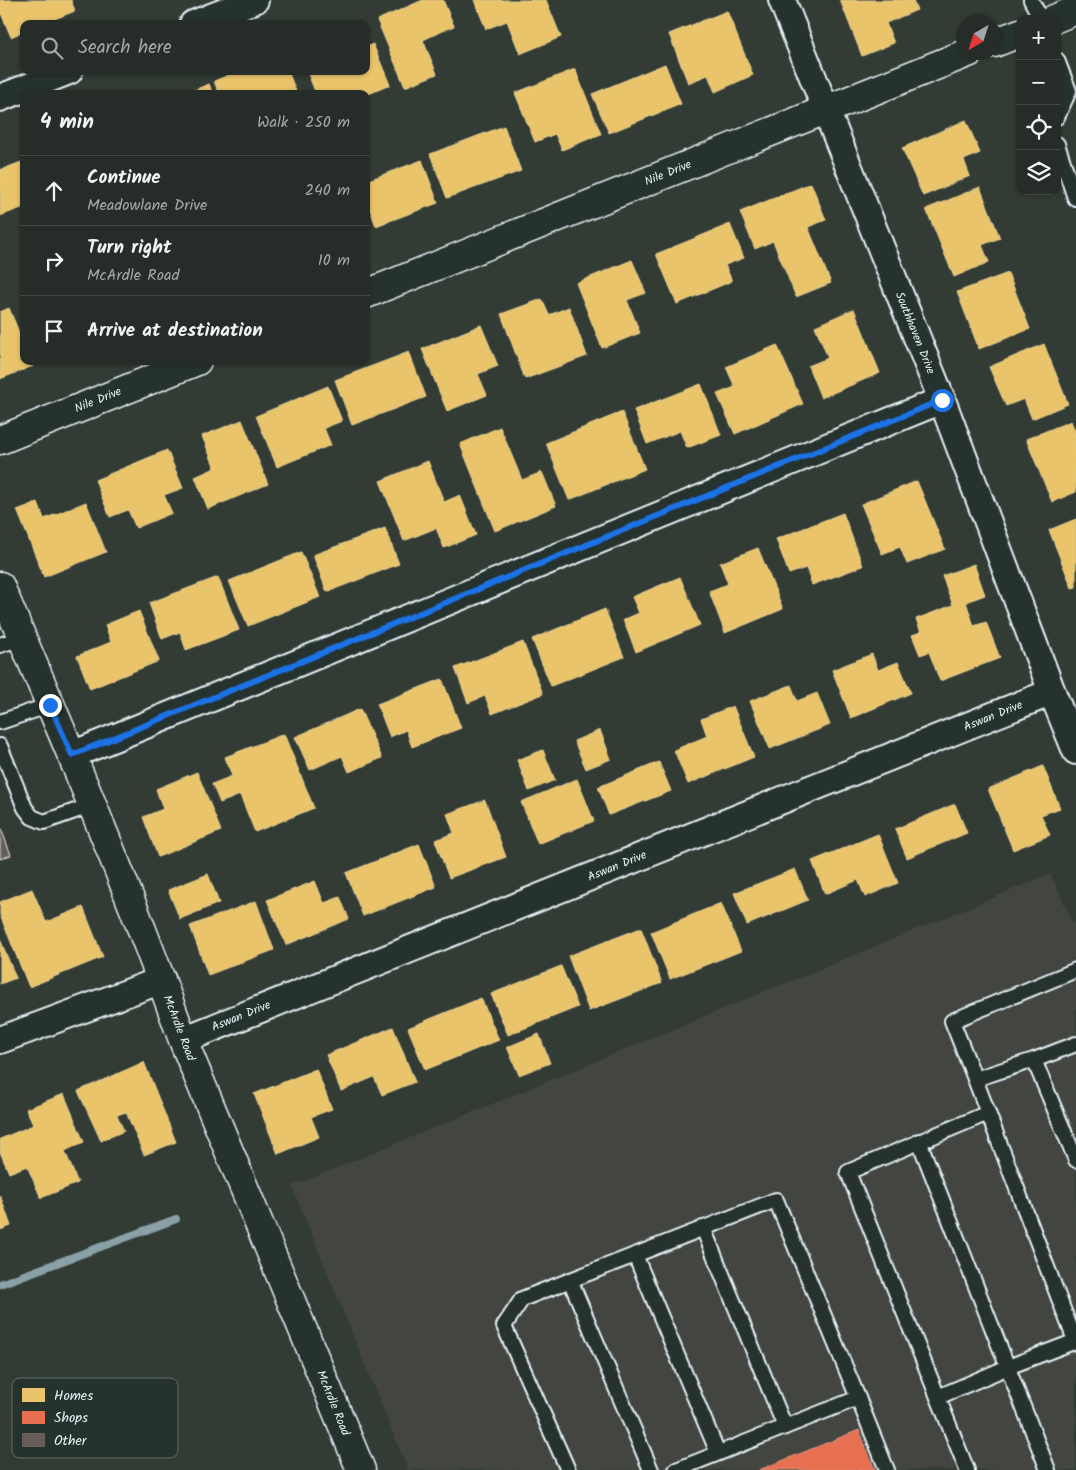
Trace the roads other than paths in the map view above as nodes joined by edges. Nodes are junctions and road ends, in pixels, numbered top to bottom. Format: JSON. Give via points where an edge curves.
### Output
{"nodes":[{"id":1,"x":255,"y":0,"type":"edge"},
{"id":2,"x":782,"y":0,"type":"edge"},
{"id":3,"x":1031,"y":0,"type":"edge"},
{"id":4,"x":1076,"y":10,"type":"edge"},
{"id":5,"x":1039,"y":15,"type":"edge"},
{"id":6,"x":1061,"y":16,"type":"edge"},
{"id":7,"x":203,"y":20,"type":"edge"},
{"id":8,"x":1016,"y":35,"type":"edge"},
{"id":9,"x":1001,"y":40,"type":"edge"},
{"id":10,"x":956,"y":58,"type":"edge"},
{"id":11,"x":1061,"y":69,"type":"edge"},
{"id":12,"x":59,"y":75,"type":"edge"},
{"id":13,"x":20,"y":90,"type":"edge"},
{"id":14,"x":20,"y":90,"type":"edge"},
{"id":15,"x":1072,"y":95,"type":"edge"},
{"id":16,"x":0,"y":98,"type":"edge"},
{"id":17,"x":827,"y":110,"type":"junction"},
{"id":18,"x":1061,"y":111,"type":"edge"},
{"id":19,"x":1059,"y":150,"type":"edge"},
{"id":20,"x":1075,"y":198,"type":"edge"},
{"id":21,"x":370,"y":292,"type":"edge"},
{"id":22,"x":187,"y":365,"type":"edge"},
{"id":23,"x":942,"y":400,"type":"junction"},
{"id":24,"x":0,"y":440,"type":"edge"},
{"id":25,"x":0,"y":586,"type":"edge"},
{"id":26,"x":11,"y":641,"type":"edge"},
{"id":27,"x":1052,"y":692,"type":"junction"},
{"id":28,"x":50,"y":705,"type":"junction"},
{"id":29,"x":0,"y":722,"type":"edge"},
{"id":30,"x":0,"y":746,"type":"edge"},
{"id":31,"x":1076,"y":751,"type":"edge"},
{"id":32,"x":72,"y":755,"type":"junction"},
{"id":33,"x":92,"y":805,"type":"junction"},
{"id":34,"x":1076,"y":970,"type":"edge"},
{"id":35,"x":162,"y":980,"type":"junction"},
{"id":36,"x":0,"y":1040,"type":"edge"},
{"id":37,"x":183,"y":1040,"type":"junction"},
{"id":38,"x":1076,"y":1044,"type":"edge"},
{"id":39,"x":1034,"y":1060,"type":"junction"},
{"id":40,"x":975,"y":1079,"type":"junction"},
{"id":41,"x":988,"y":1113,"type":"junction"},
{"id":42,"x":919,"y":1142,"type":"junction"},
{"id":43,"x":1076,"y":1160,"type":"edge"},
{"id":44,"x":703,"y":1228,"type":"junction"},
{"id":45,"x":635,"y":1255,"type":"junction"},
{"id":46,"x":570,"y":1280,"type":"junction"},
{"id":47,"x":1076,"y":1342,"type":"edge"},
{"id":48,"x":1008,"y":1367,"type":"junction"},
{"id":49,"x":938,"y":1397,"type":"junction"},
{"id":50,"x":858,"y":1398,"type":"junction"},
{"id":51,"x":785,"y":1426,"type":"junction"},
{"id":52,"x":718,"y":1453,"type":"junction"},
{"id":53,"x":360,"y":1470,"type":"edge"},
{"id":54,"x":568,"y":1470,"type":"edge"},
{"id":55,"x":651,"y":1470,"type":"edge"},
{"id":56,"x":676,"y":1470,"type":"edge"},
{"id":57,"x":887,"y":1470,"type":"edge"},
{"id":58,"x":967,"y":1470,"type":"edge"},
{"id":59,"x":1048,"y":1470,"type":"edge"}],
"edges":[{"from":1,"to":7,"type":"street"},
{"from":2,"to":17,"type":"street","name":"Southhaven Drive"},
{"from":3,"to":5,"type":"lane"},
{"from":4,"to":6,"type":"main road"},
{"from":8,"to":9,"type":"main road"},
{"from":10,"to":17,"type":"main road","name":"Nile Drive"},
{"from":11,"to":15,"type":"lane"},
{"from":12,"to":14,"type":"street"},
{"from":13,"to":16,"type":"street"},
{"from":15,"to":18,"type":"lane"},
{"from":17,"to":21,"type":"main road","name":"Nile Drive"},
{"from":17,"to":23,"type":"street","name":"Southhaven Drive"},
{"from":19,"to":20,"type":"lane"},
{"from":22,"to":24,"type":"main road","name":"Nile Drive"},
{"from":23,"to":27,"type":"street","name":"Southhaven Drive"},
{"from":23,"to":32,"type":"street"},
{"from":25,"to":26,"type":"main road","name":"McArdle Road"},
{"from":26,"to":28,"type":"main road","name":"McArdle Road"},
{"from":27,"to":31,"type":"street","name":"Southhaven Drive"},
{"from":27,"to":37,"type":"street","name":"Aswan Drive"},
{"from":28,"to":29,"type":"lane"},
{"from":28,"to":32,"type":"main road","name":"McArdle Road"},
{"from":30,"to":33,"type":"lane","via":[[24,808],[32,817],[44,822]]},
{"from":32,"to":33,"type":"main road","name":"McArdle Road"},
{"from":33,"to":35,"type":"main road","name":"McArdle Road"},
{"from":34,"to":40,"type":"lane","via":[[952,1021]]},
{"from":35,"to":36,"type":"street"},
{"from":35,"to":37,"type":"main road","name":"McArdle Road"},
{"from":37,"to":53,"type":"main road","name":"McArdle Road"},
{"from":38,"to":39,"type":"lane"},
{"from":39,"to":40,"type":"lane"},
{"from":39,"to":43,"type":"lane"},
{"from":40,"to":41,"type":"lane"},
{"from":41,"to":42,"type":"lane"},
{"from":41,"to":47,"type":"lane"},
{"from":42,"to":48,"type":"lane"},
{"from":42,"to":49,"type":"lane","via":[[848,1172]]},
{"from":44,"to":45,"type":"lane"},
{"from":44,"to":50,"type":"lane","via":[[776,1200]]},
{"from":44,"to":51,"type":"lane"},
{"from":45,"to":46,"type":"lane"},
{"from":45,"to":52,"type":"lane"},
{"from":46,"to":54,"type":"lane","via":[[522,1298],[504,1326]]},
{"from":46,"to":55,"type":"lane"},
{"from":47,"to":48,"type":"lane"},
{"from":48,"to":49,"type":"lane"},
{"from":48,"to":59,"type":"lane"},
{"from":49,"to":58,"type":"lane"},
{"from":50,"to":51,"type":"lane"},
{"from":50,"to":57,"type":"lane"},
{"from":51,"to":52,"type":"lane"},
{"from":52,"to":56,"type":"lane"}]}
